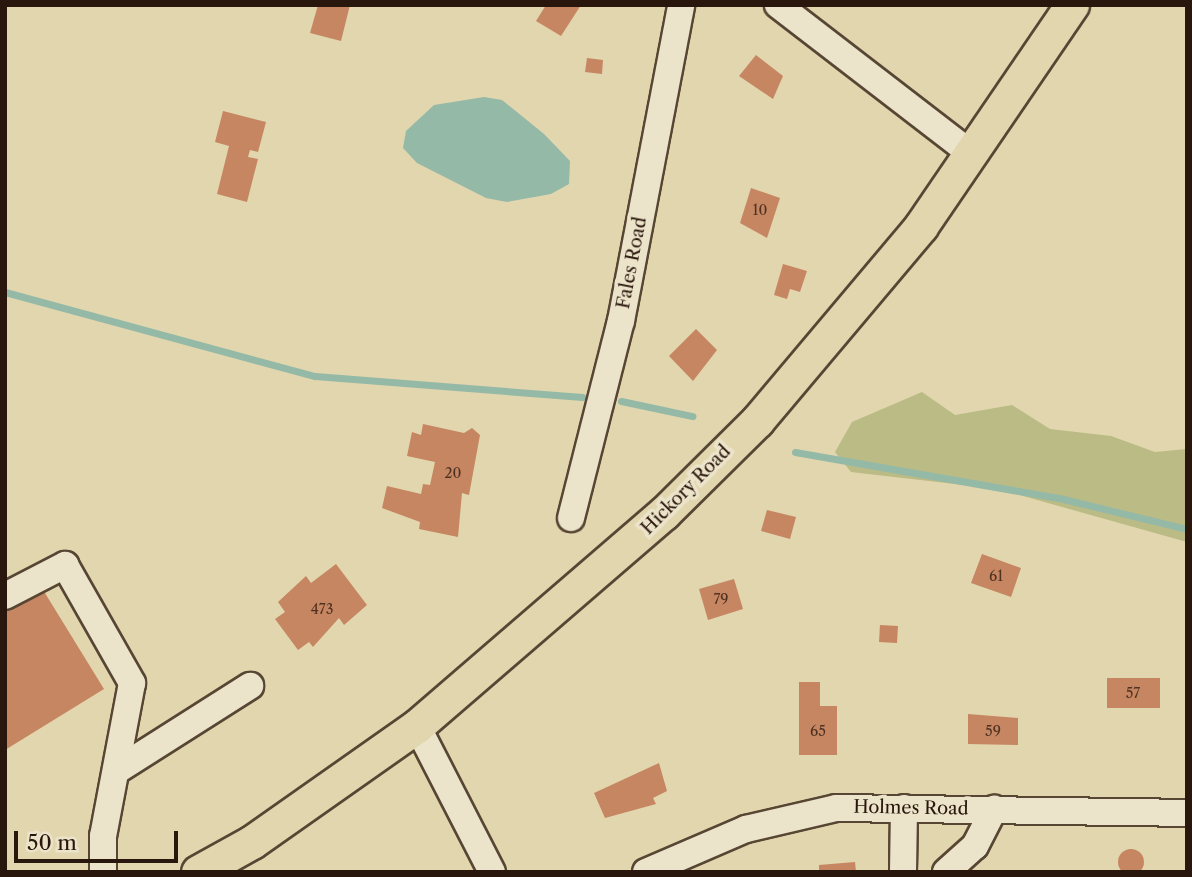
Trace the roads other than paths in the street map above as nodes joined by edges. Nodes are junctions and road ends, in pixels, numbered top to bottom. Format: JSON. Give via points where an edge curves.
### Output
{"nodes":[{"id":1,"x":681,"y":5,"type":"edge"},
{"id":2,"x":778,"y":5,"type":"edge"},
{"id":3,"x":1072,"y":5,"type":"edge"},
{"id":4,"x":973,"y":155,"type":"junction"},
{"id":5,"x":571,"y":518,"type":"dead end"},
{"id":6,"x":5,"y":596,"type":"edge"},
{"id":7,"x":250,"y":686,"type":"dead end"},
{"id":8,"x":417,"y":726,"type":"junction"},
{"id":9,"x":116,"y":771,"type":"junction"},
{"id":10,"x":904,"y":808,"type":"junction"},
{"id":11,"x":994,"y":809,"type":"junction"},
{"id":12,"x":1187,"y":813,"type":"edge"},
{"id":13,"x":103,"y":872,"type":"edge"},
{"id":14,"x":198,"y":872,"type":"edge"},
{"id":15,"x":492,"y":872,"type":"edge"},
{"id":16,"x":646,"y":872,"type":"edge"},
{"id":17,"x":903,"y":872,"type":"edge"},
{"id":18,"x":946,"y":872,"type":"edge"}],
"edges":[{"from":1,"to":5,"type":"street","name":"Fales Road","via":[[621,321]]},
{"from":2,"to":4,"type":"street"},
{"from":3,"to":4,"type":"main road","name":"Hickory Road"},
{"from":4,"to":8,"type":"main road","name":"Hickory Road","via":[[861,301],[757,421],[614,561]]},
{"from":6,"to":9,"type":"street","via":[[65,565],[132,683]]},
{"from":7,"to":9,"type":"street"},
{"from":8,"to":14,"type":"main road","name":"Hickory Road","via":[[252,842]]},
{"from":8,"to":15,"type":"street"},
{"from":9,"to":13,"type":"street"},
{"from":10,"to":11,"type":"street","name":"Holmes Road"},
{"from":10,"to":16,"type":"street","name":"Holmes Road","via":[[836,808],[792,816]]},
{"from":10,"to":17,"type":"street"},
{"from":11,"to":12,"type":"street","name":"Holmes Road"},
{"from":11,"to":18,"type":"street","via":[[975,846]]}]}
